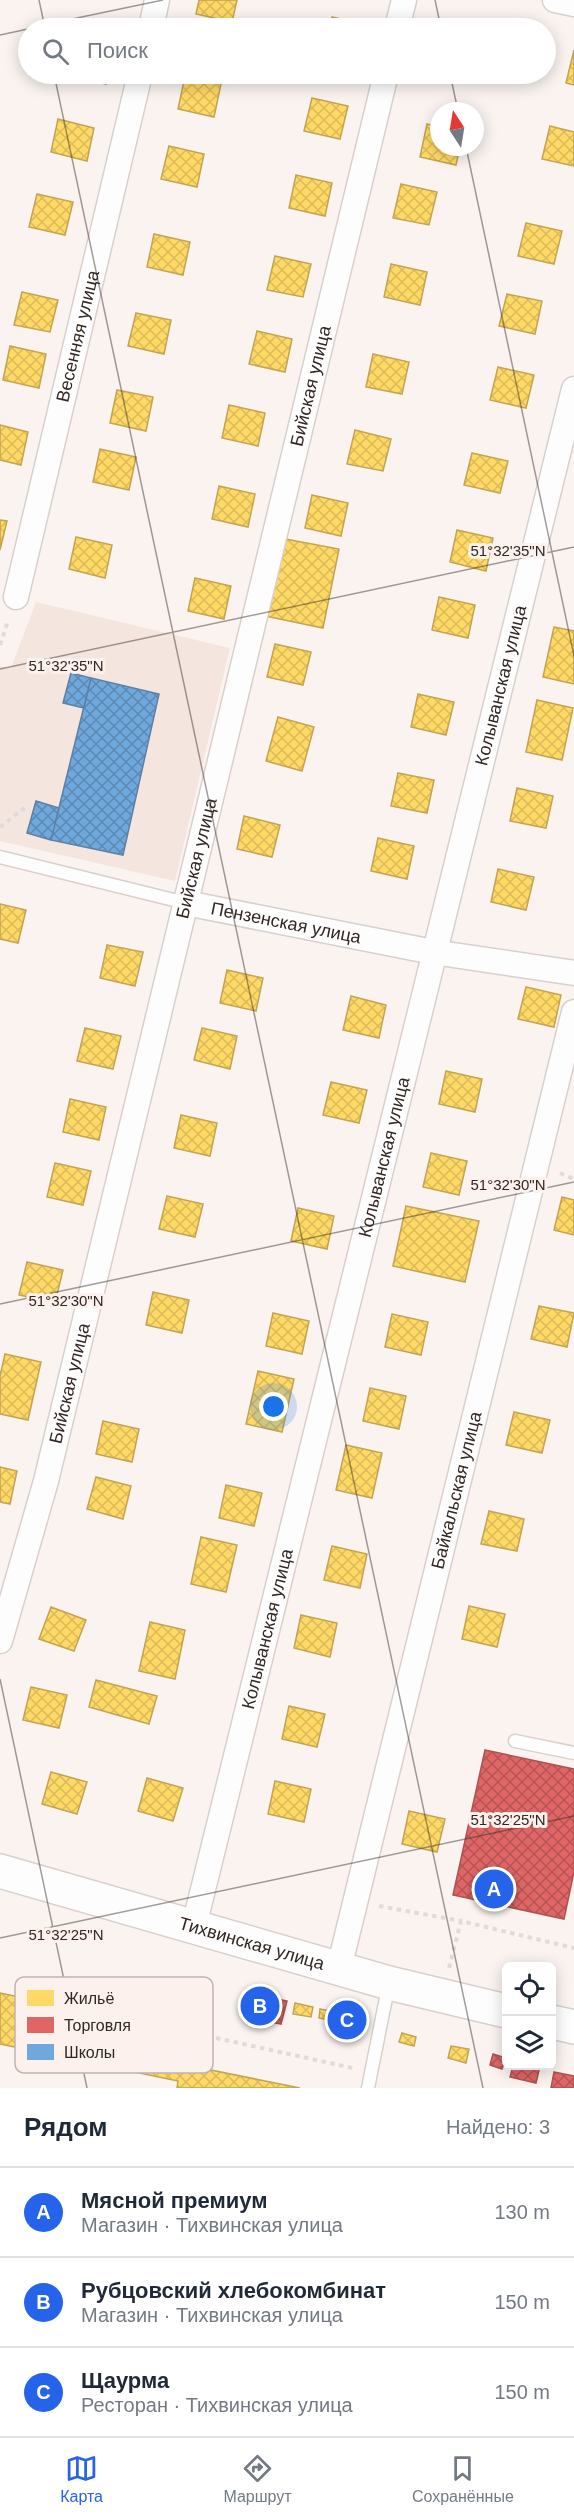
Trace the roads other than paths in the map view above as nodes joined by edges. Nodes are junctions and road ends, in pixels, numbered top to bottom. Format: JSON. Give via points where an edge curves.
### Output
{"nodes":[{"id":1,"x":158,"y":0,"type":"edge"},
{"id":2,"x":404,"y":0,"type":"edge"},
{"id":3,"x":555,"y":0,"type":"edge"},
{"id":4,"x":574,"y":4,"type":"edge"},
{"id":5,"x":154,"y":18,"type":"edge"},
{"id":6,"x":400,"y":18,"type":"edge"},
{"id":7,"x":138,"y":84,"type":"edge"},
{"id":8,"x":384,"y":84,"type":"edge"},
{"id":9,"x":574,"y":389,"type":"edge"},
{"id":10,"x":16,"y":597,"type":"dead end"},
{"id":11,"x":0,"y":857,"type":"edge"},
{"id":12,"x":186,"y":903,"type":"junction"},
{"id":13,"x":433,"y":952,"type":"junction"},
{"id":14,"x":574,"y":973,"type":"edge"},
{"id":15,"x":574,"y":1012,"type":"edge"},
{"id":16,"x":0,"y":1641,"type":"edge"},
{"id":17,"x":515,"y":1741,"type":"dead end"},
{"id":18,"x":574,"y":1753,"type":"edge"},
{"id":19,"x":0,"y":1871,"type":"edge"},
{"id":20,"x":194,"y":1926,"type":"junction"},
{"id":21,"x":339,"y":1968,"type":"junction"},
{"id":22,"x":389,"y":1983,"type":"junction"},
{"id":23,"x":502,"y":2010,"type":"edge"},
{"id":24,"x":556,"y":2023,"type":"edge"},
{"id":25,"x":574,"y":2027,"type":"edge"},
{"id":26,"x":368,"y":2088,"type":"edge"}],
"edges":[{"from":1,"to":5,"type":"street"},
{"from":2,"to":6,"type":"street"},
{"from":3,"to":4,"type":"street"},
{"from":7,"to":10,"type":"street","name":"Весенняя улица"},
{"from":8,"to":12,"type":"street","name":"Бийская улица"},
{"from":9,"to":13,"type":"street","name":"Колыванская улица"},
{"from":11,"to":12,"type":"lane","name":"Пензенская улица"},
{"from":12,"to":13,"type":"street","name":"Пензенская улица"},
{"from":12,"to":16,"type":"street","name":"Бийская улица","via":[[46,1481]]},
{"from":13,"to":14,"type":"street","name":"Пензенская улица"},
{"from":13,"to":20,"type":"street","name":"Колыванская улица"},
{"from":15,"to":21,"type":"street","name":"Байкальская улица"},
{"from":17,"to":18,"type":"lane"},
{"from":19,"to":20,"type":"main road","name":"Тихвинская улица"},
{"from":20,"to":21,"type":"main road","name":"Тихвинская улица"},
{"from":21,"to":22,"type":"main road","name":"Тихвинская улица"},
{"from":22,"to":23,"type":"main road","name":"Тихвинская улица"},
{"from":22,"to":26,"type":"lane"},
{"from":24,"to":25,"type":"main road"}]}
